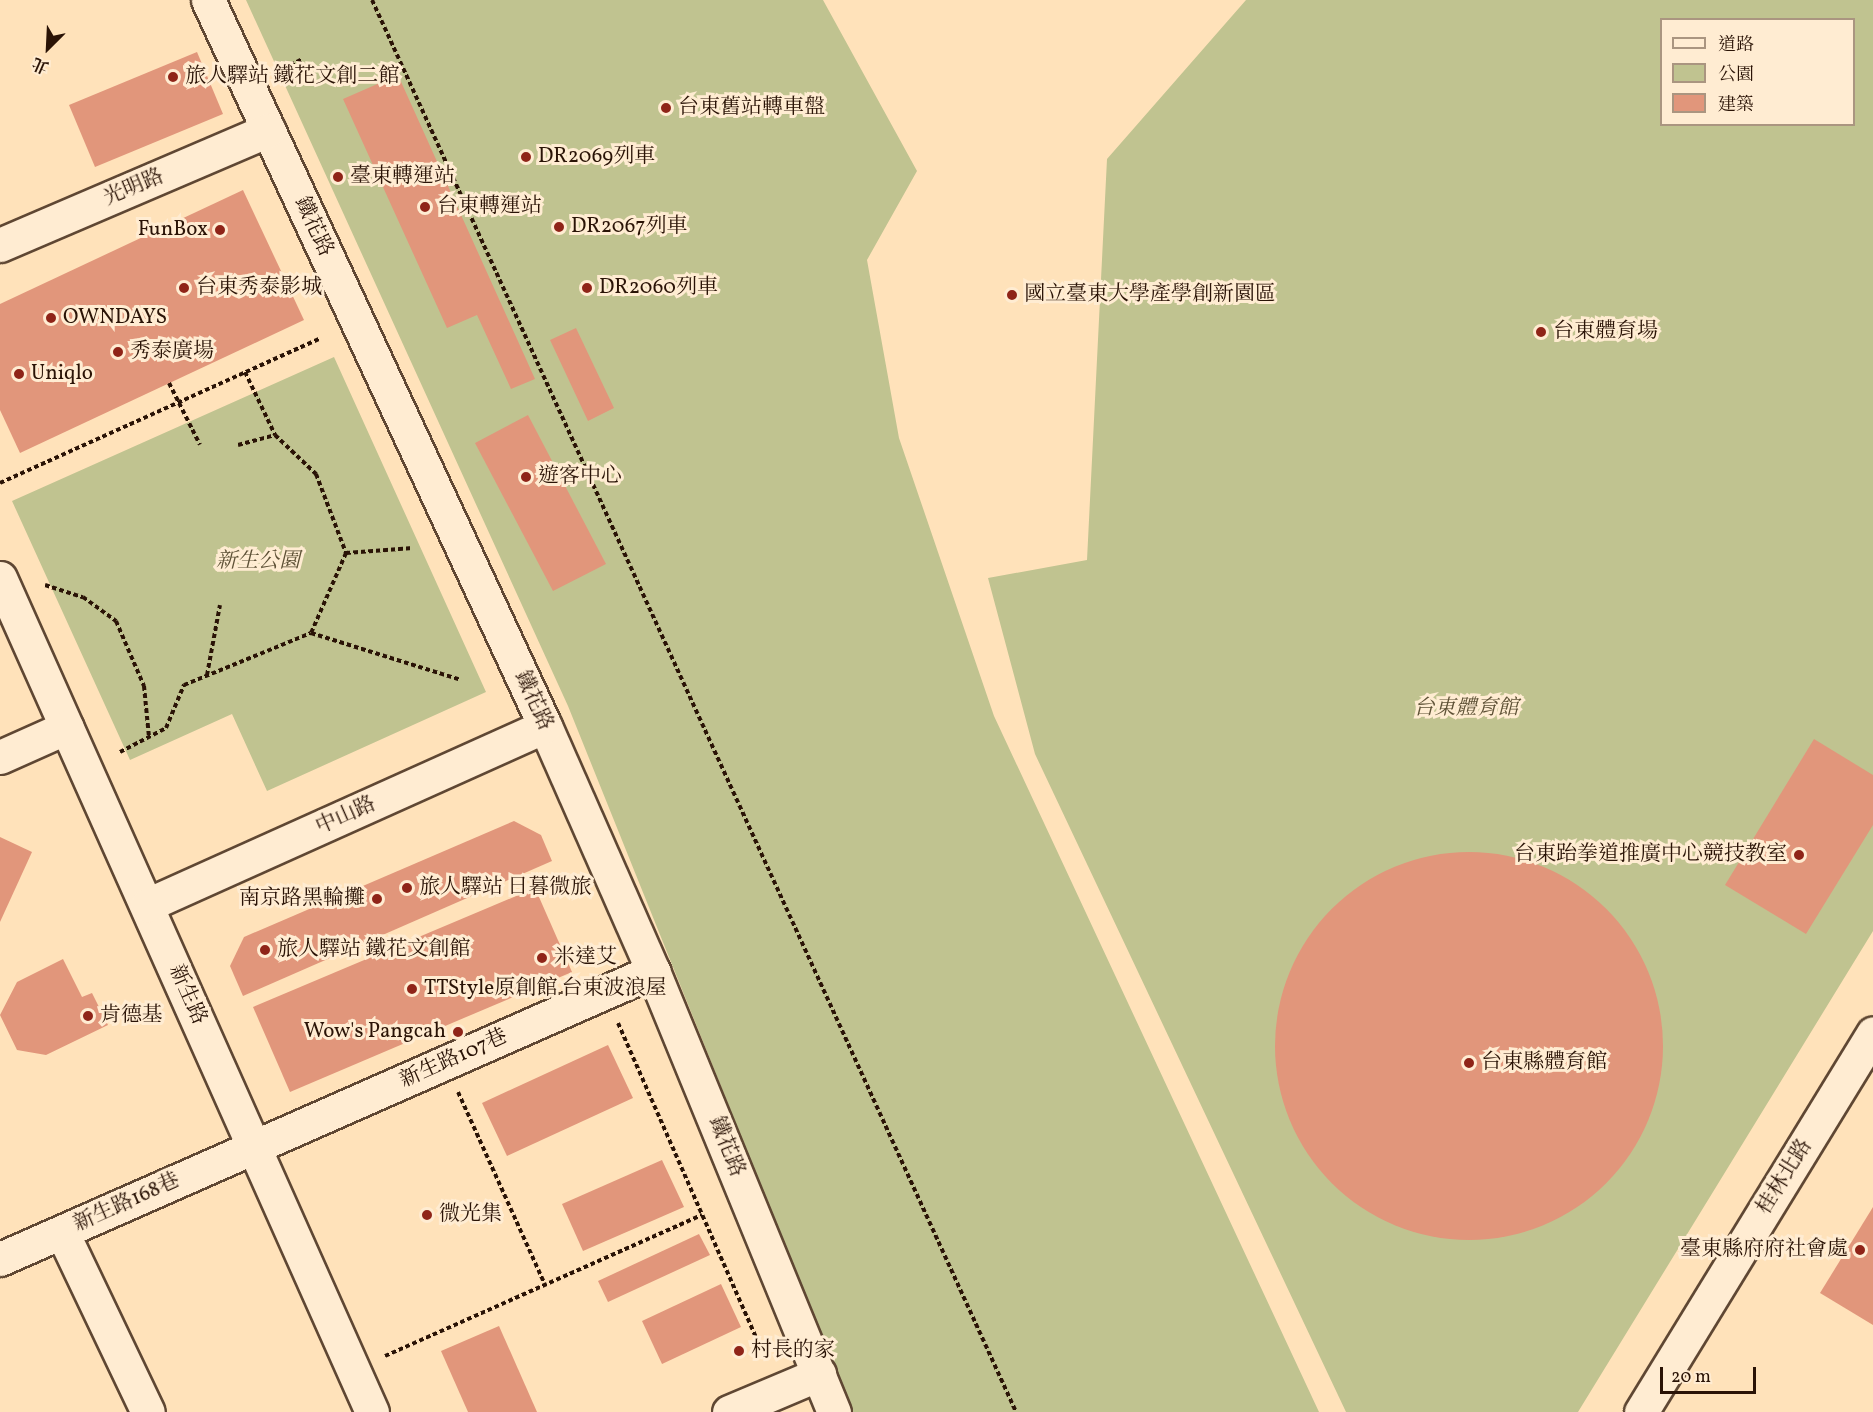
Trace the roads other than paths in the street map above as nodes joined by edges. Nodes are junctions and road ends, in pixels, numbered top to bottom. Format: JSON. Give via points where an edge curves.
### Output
{"nodes":[{"id":1,"x":208,"y":0,"type":"edge"},
{"id":2,"x":268,"y":130,"type":"junction"},
{"id":3,"x":0,"y":245,"type":"edge"},
{"id":4,"x":0,"y":578,"type":"edge"},
{"id":5,"x":545,"y":726,"type":"junction"},
{"id":6,"x":67,"y":727,"type":"junction"},
{"id":7,"x":0,"y":757,"type":"edge"},
{"id":8,"x":147,"y":905,"type":"junction"},
{"id":9,"x":653,"y":971,"type":"junction"},
{"id":10,"x":1873,"y":1034,"type":"edge"},
{"id":11,"x":255,"y":1147,"type":"junction"},
{"id":12,"x":62,"y":1232,"type":"junction"},
{"id":13,"x":0,"y":1259,"type":"edge"},
{"id":14,"x":819,"y":1374,"type":"junction"},
{"id":15,"x":148,"y":1412,"type":"edge"},
{"id":16,"x":372,"y":1412,"type":"edge"},
{"id":17,"x":729,"y":1412,"type":"edge"},
{"id":18,"x":834,"y":1412,"type":"edge"},
{"id":19,"x":1641,"y":1412,"type":"edge"}],
"edges":[{"from":1,"to":2,"type":"street","name":"鐵花路"},
{"from":2,"to":3,"type":"street","name":"光明路"},
{"from":2,"to":5,"type":"street","name":"鐵花路"},
{"from":4,"to":6,"type":"street","name":"新生路"},
{"from":5,"to":8,"type":"street","name":"中山路"},
{"from":5,"to":9,"type":"street","name":"鐵花路"},
{"from":6,"to":7,"type":"street"},
{"from":6,"to":8,"type":"street","name":"新生路"},
{"from":8,"to":11,"type":"street","name":"新生路"},
{"from":9,"to":11,"type":"street","name":"新生路107巷"},
{"from":9,"to":14,"type":"street","name":"鐵花路"},
{"from":10,"to":19,"type":"street","name":"桂林北路"},
{"from":11,"to":12,"type":"street","name":"新生路168巷"},
{"from":11,"to":16,"type":"street","name":"新生路"},
{"from":12,"to":13,"type":"street","name":"新生路168巷"},
{"from":12,"to":15,"type":"street"},
{"from":14,"to":17,"type":"street"},
{"from":14,"to":18,"type":"street","name":"鐵花路"}]}
